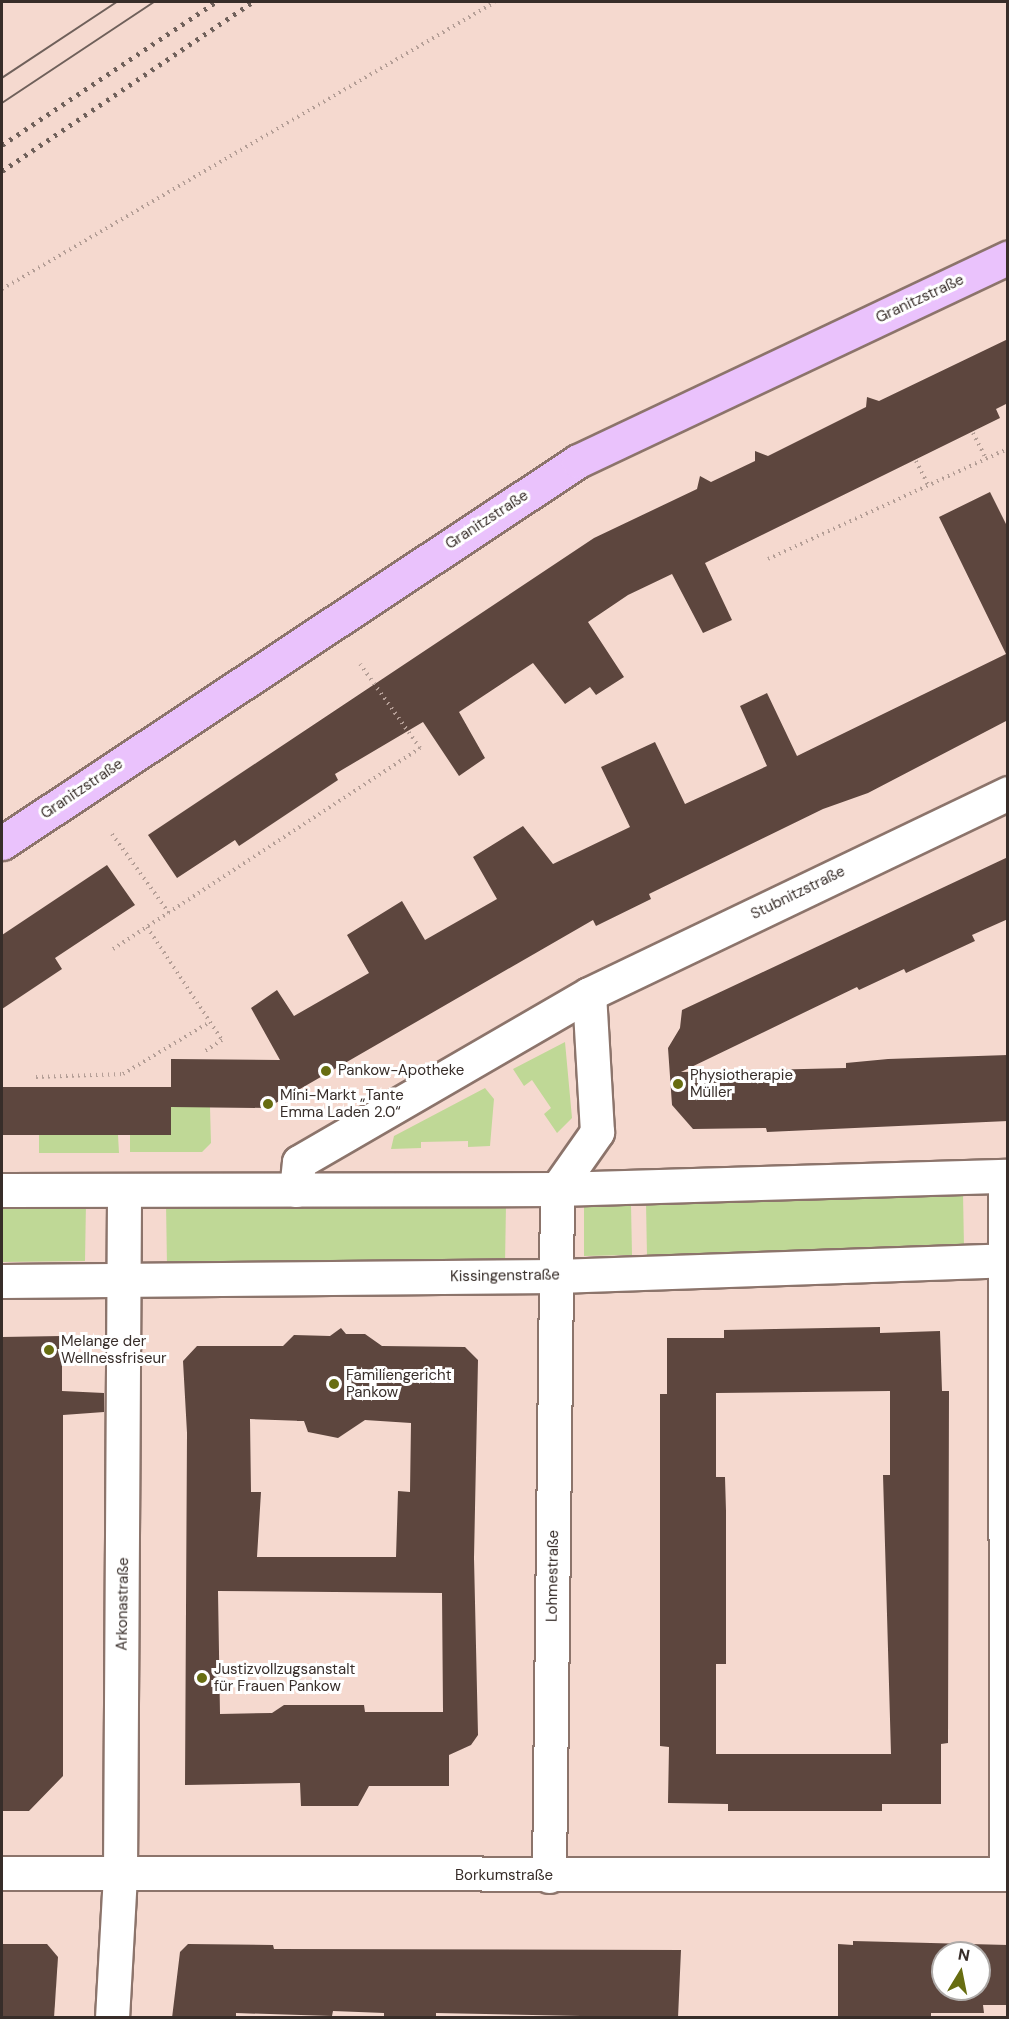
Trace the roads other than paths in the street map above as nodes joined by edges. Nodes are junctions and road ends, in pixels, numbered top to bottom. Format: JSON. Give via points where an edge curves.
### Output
{"nodes":[{"id":1,"x":1008,"y":258,"type":"edge"},
{"id":2,"x":1008,"y":793,"type":"edge"},
{"id":3,"x":2,"y":843,"type":"edge"},
{"id":4,"x":589,"y":994,"type":"junction"},
{"id":5,"x":1006,"y":1176,"type":"edge"},
{"id":6,"x":557,"y":1189,"type":"junction"},
{"id":7,"x":2,"y":1190,"type":"edge"},
{"id":8,"x":296,"y":1190,"type":"junction"},
{"id":9,"x":124,"y":1191,"type":"junction"},
{"id":10,"x":1007,"y":1260,"type":"edge"},
{"id":11,"x":557,"y":1276,"type":"junction"},
{"id":12,"x":2,"y":1281,"type":"edge"},
{"id":13,"x":126,"y":1281,"type":"junction"},
{"id":14,"x":2,"y":1873,"type":"edge"},
{"id":15,"x":120,"y":1873,"type":"junction"},
{"id":16,"x":1007,"y":1874,"type":"edge"},
{"id":17,"x":549,"y":1876,"type":"junction"},
{"id":18,"x":112,"y":2018,"type":"edge"}],
"edges":[{"from":1,"to":3,"type":"main road","name":"Granitzstraße","via":[[578,461]]},
{"from":2,"to":4,"type":"street","name":"Stubnitzstraße"},
{"from":4,"to":6,"type":"street","via":[[597,1132]]},
{"from":4,"to":8,"type":"street","name":"Stubnitzstraße","via":[[298,1162]]},
{"from":5,"to":6,"type":"street"},
{"from":5,"to":10,"type":"street"},
{"from":6,"to":8,"type":"street"},
{"from":6,"to":11,"type":"street"},
{"from":7,"to":9,"type":"street"},
{"from":8,"to":9,"type":"street"},
{"from":9,"to":13,"type":"street","name":"Arkonastraße"},
{"from":10,"to":11,"type":"street","name":"Kissingenstraße"},
{"from":10,"to":16,"type":"street"},
{"from":11,"to":13,"type":"street","name":"Kissingenstraße"},
{"from":11,"to":17,"type":"street","name":"Lohmestraße"},
{"from":12,"to":13,"type":"street","name":"Kissingenstraße"},
{"from":13,"to":15,"type":"street","name":"Arkonastraße"},
{"from":14,"to":15,"type":"street","name":"Borkumstraße"},
{"from":15,"to":17,"type":"street","name":"Borkumstraße"},
{"from":15,"to":18,"type":"street","name":"Arkonastraße"},
{"from":16,"to":17,"type":"street","name":"Borkumstraße"}]}
